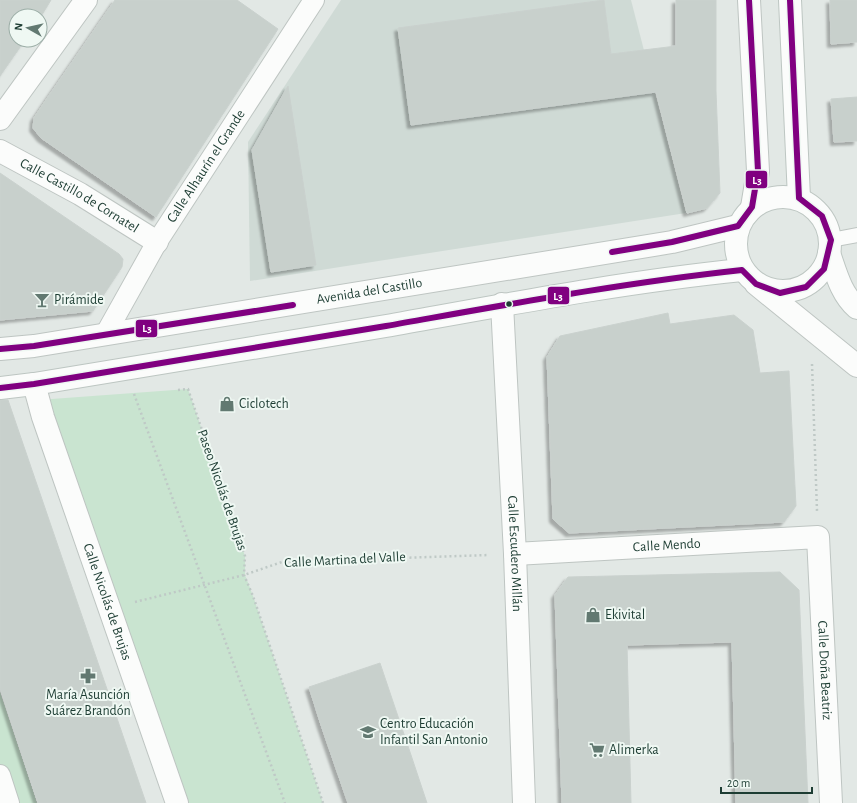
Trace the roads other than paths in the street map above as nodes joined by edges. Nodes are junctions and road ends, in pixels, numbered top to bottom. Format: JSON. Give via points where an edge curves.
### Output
{"nodes":[{"id":1,"x":86,"y":0,"type":"edge"},
{"id":2,"x":314,"y":0,"type":"edge"},
{"id":3,"x":749,"y":0,"type":"edge"},
{"id":4,"x":790,"y":0,"type":"edge"},
{"id":5,"x":0,"y":119,"type":"edge"},
{"id":6,"x":0,"y":151,"type":"edge"},
{"id":7,"x":799,"y":198,"type":"junction"},
{"id":8,"x":752,"y":207,"type":"junction"},
{"id":9,"x":738,"y":226,"type":"junction"},
{"id":10,"x":857,"y":235,"type":"edge"},
{"id":11,"x":157,"y":242,"type":"junction"},
{"id":12,"x":830,"y":247,"type":"junction"},
{"id":13,"x":749,"y":277,"type":"junction"},
{"id":14,"x":502,"y":304,"type":"junction"},
{"id":15,"x":857,"y":308,"type":"edge"},
{"id":16,"x":105,"y":335,"type":"junction"},
{"id":17,"x":0,"y":349,"type":"edge"},
{"id":18,"x":857,"y":366,"type":"edge"},
{"id":19,"x":0,"y":388,"type":"edge"},
{"id":20,"x":36,"y":392,"type":"junction"},
{"id":21,"x":818,"y":537,"type":"joint"},
{"id":22,"x":515,"y":554,"type":"junction"},
{"id":23,"x":0,"y":775,"type":"edge"},
{"id":24,"x":9,"y":803,"type":"edge"},
{"id":25,"x":177,"y":803,"type":"edge"},
{"id":26,"x":524,"y":803,"type":"edge"},
{"id":27,"x":831,"y":803,"type":"edge"}],
"edges":[{"from":1,"to":5,"type":"street"},
{"from":2,"to":11,"type":"street","name":"Calle Alhaurín el Grande"},
{"from":3,"to":8,"type":"street","via":[[758,171]]},
{"from":4,"to":7,"type":"street"},
{"from":6,"to":11,"type":"street","name":"Calle Castillo de Cornatel","via":[[80,194]]},
{"from":7,"to":8,"type":"street","via":[[774,196]]},
{"from":7,"to":12,"type":"street","via":[[822,216]]},
{"from":8,"to":9,"type":"street"},
{"from":9,"to":13,"type":"street","via":[[734,248]]},
{"from":9,"to":16,"type":"street","name":"Avenida del Castillo","via":[[656,245]]},
{"from":10,"to":12,"type":"lane"},
{"from":11,"to":16,"type":"street","name":"Calle Alhaurín el Grande"},
{"from":12,"to":13,"type":"street","via":[[824,269],[806,287],[780,293]]},
{"from":12,"to":15,"type":"street","via":[[838,281],[850,302]]},
{"from":13,"to":14,"type":"street","via":[[678,276]]},
{"from":13,"to":18,"type":"street"},
{"from":14,"to":20,"type":"street"},
{"from":14,"to":22,"type":"street","name":"Calle Escudero Millán"},
{"from":16,"to":17,"type":"street","name":"Avenida del Castillo"},
{"from":19,"to":20,"type":"street"},
{"from":20,"to":25,"type":"street","name":"Calle Nicolás de Brujas"},
{"from":21,"to":22,"type":"street","name":"Calle Mendo"},
{"from":21,"to":27,"type":"street","name":"Calle Doña Beatriz"},
{"from":22,"to":26,"type":"street","name":"Calle Escudero Millán"},
{"from":23,"to":24,"type":"street"}]}
